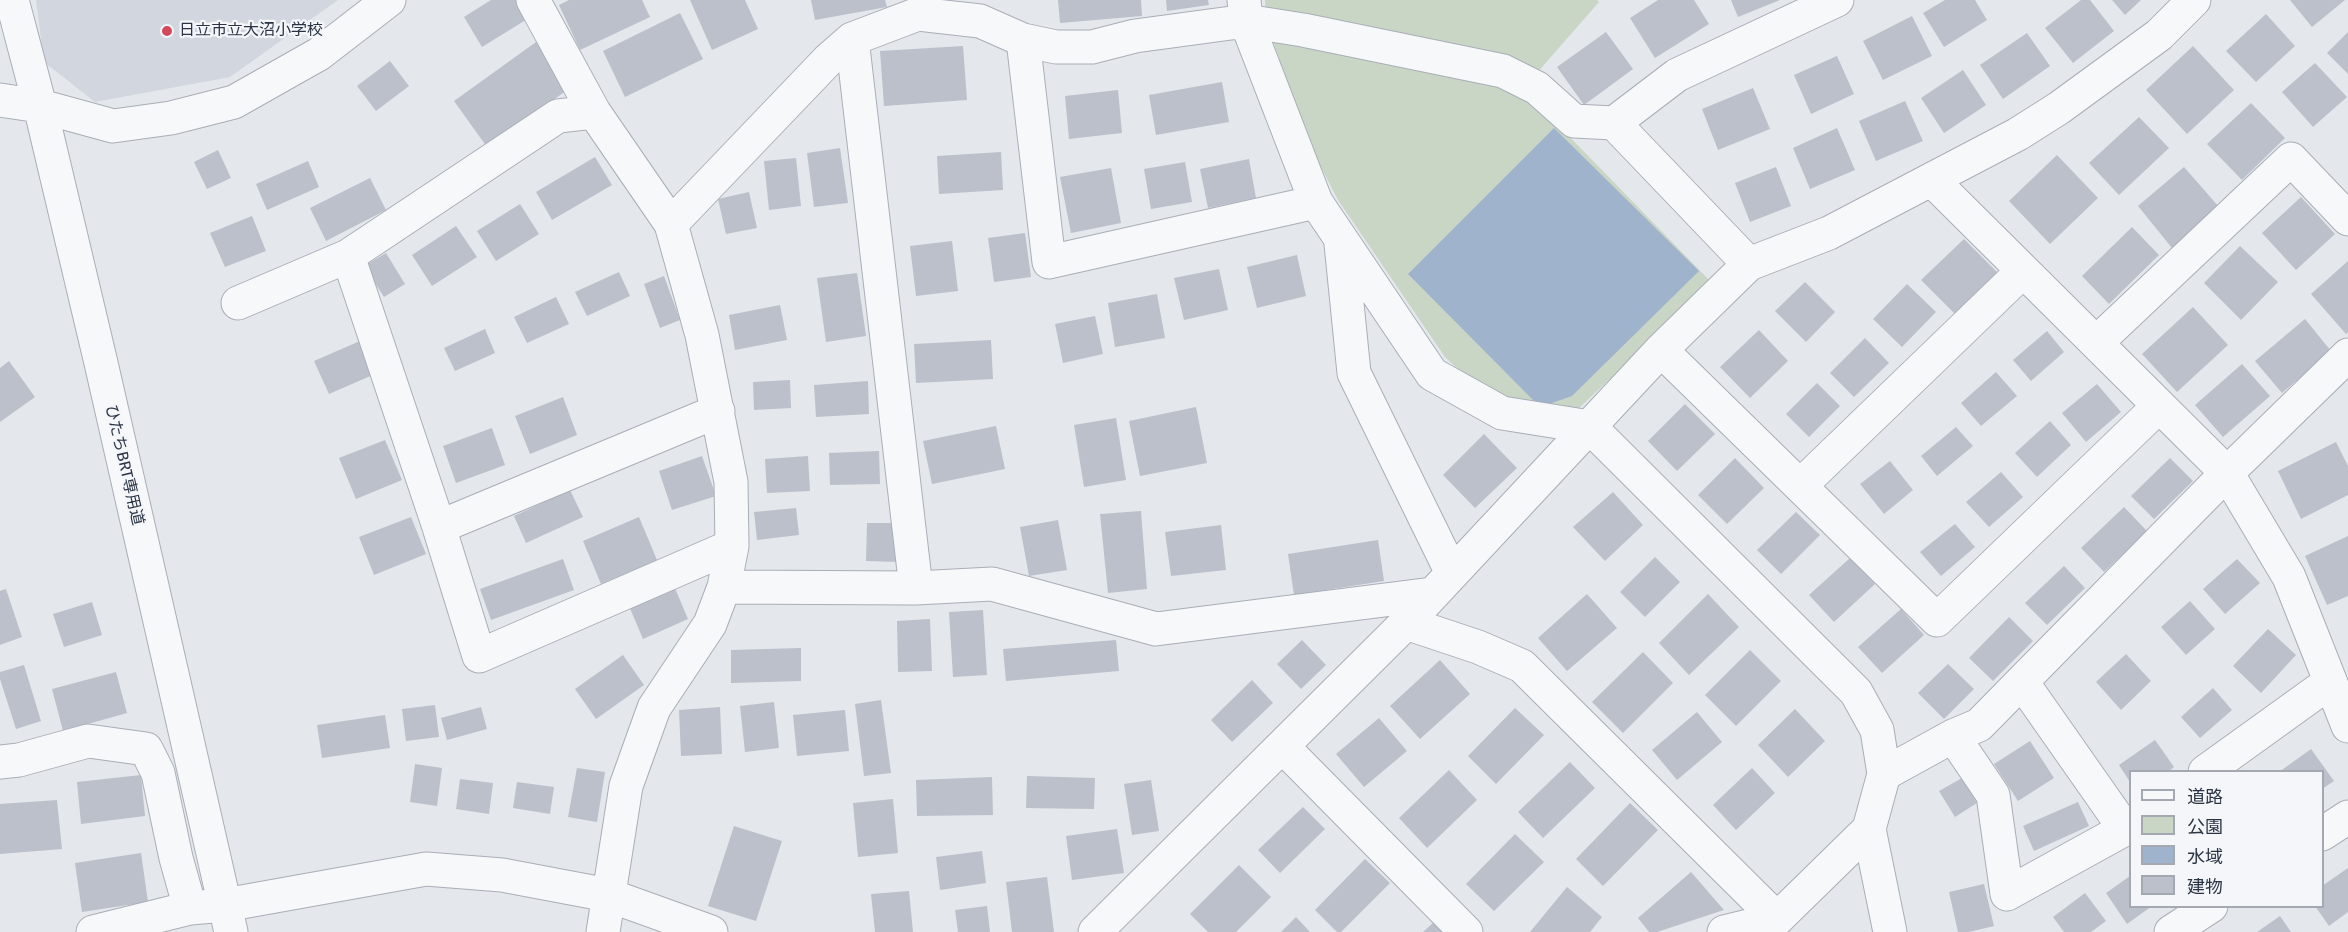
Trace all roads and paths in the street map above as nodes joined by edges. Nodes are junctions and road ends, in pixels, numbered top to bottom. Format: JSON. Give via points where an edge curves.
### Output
{"nodes":[{"id":1,"x":12,"y":0,"type":"edge"},
{"id":2,"x":389,"y":0,"type":"edge"},
{"id":3,"x":533,"y":0,"type":"edge"},
{"id":4,"x":1837,"y":0,"type":"edge"},
{"id":5,"x":2194,"y":0,"type":"edge"},
{"id":6,"x":1245,"y":10,"type":"edge"},
{"id":7,"x":852,"y":39,"type":"junction"},
{"id":8,"x":1023,"y":40,"type":"junction"},
{"id":9,"x":0,"y":100,"type":"edge"},
{"id":10,"x":40,"y":106,"type":"junction"},
{"id":11,"x":594,"y":112,"type":"junction"},
{"id":12,"x":1614,"y":123,"type":"junction"},
{"id":13,"x":1932,"y":180,"type":"junction"},
{"id":14,"x":1316,"y":202,"type":"junction"},
{"id":15,"x":2348,"y":219,"type":"edge"},
{"id":16,"x":670,"y":224,"type":"junction"},
{"id":17,"x":1341,"y":239,"type":"junction"},
{"id":18,"x":348,"y":256,"type":"junction"},
{"id":19,"x":1749,"y":264,"type":"junction"},
{"id":20,"x":2023,"y":271,"type":"junction"},
{"id":21,"x":237,"y":303,"type":"dead end"},
{"id":22,"x":2096,"y":344,"type":"junction"},
{"id":23,"x":1661,"y":350,"type":"junction"},
{"id":24,"x":2348,"y":355,"type":"edge"},
{"id":25,"x":2159,"y":406,"type":"junction"},
{"id":26,"x":718,"y":411,"type":"junction"},
{"id":27,"x":1590,"y":428,"type":"junction"},
{"id":28,"x":2227,"y":473,"type":"junction"},
{"id":29,"x":1800,"y":486,"type":"junction"},
{"id":30,"x":439,"y":527,"type":"junction"},
{"id":31,"x":732,"y":546,"type":"junction"},
{"id":32,"x":1442,"y":584,"type":"junction"},
{"id":33,"x":724,"y":587,"type":"junction"},
{"id":34,"x":916,"y":588,"type":"junction"},
{"id":35,"x":1406,"y":623,"type":"junction"},
{"id":36,"x":2022,"y":682,"type":"junction"},
{"id":37,"x":2330,"y":682,"type":"junction"},
{"id":38,"x":2348,"y":726,"type":"edge"},
{"id":39,"x":1953,"y":736,"type":"junction"},
{"id":40,"x":1283,"y":747,"type":"junction"},
{"id":41,"x":0,"y":762,"type":"edge"},
{"id":42,"x":2206,"y":770,"type":"edge"},
{"id":43,"x":1884,"y":774,"type":"junction"},
{"id":44,"x":2348,"y":817,"type":"edge"},
{"id":45,"x":2128,"y":827,"type":"edge"},
{"id":46,"x":1869,"y":829,"type":"junction"},
{"id":47,"x":2324,"y":833,"type":"edge"},
{"id":48,"x":608,"y":895,"type":"junction"},
{"id":49,"x":190,"y":908,"type":"junction"},
{"id":50,"x":2208,"y":908,"type":"edge"},
{"id":51,"x":228,"y":918,"type":"edge"},
{"id":52,"x":1777,"y":919,"type":"junction"},
{"id":53,"x":93,"y":932,"type":"edge"},
{"id":54,"x":603,"y":932,"type":"edge"},
{"id":55,"x":711,"y":932,"type":"edge"},
{"id":56,"x":1095,"y":932,"type":"edge"},
{"id":57,"x":1466,"y":932,"type":"edge"},
{"id":58,"x":1724,"y":932,"type":"edge"},
{"id":59,"x":1890,"y":932,"type":"edge"},
{"id":60,"x":2171,"y":932,"type":"edge"}],
"edges":[{"from":1,"to":10,"type":"street","name":"ひたちBRT専用道"},
{"from":2,"to":10,"type":"street","via":[[319,54],[234,102],[171,118],[113,126]]},
{"from":3,"to":11,"type":"street"},
{"from":4,"to":12,"type":"street","via":[[1677,75]]},
{"from":5,"to":13,"type":"street","via":[[2159,35],[2059,108]]},
{"from":6,"to":8,"type":"street","via":[[1092,47],[1056,47]]},
{"from":6,"to":12,"type":"street","via":[[1303,30],[1503,71],[1537,88],[1574,121]]},
{"from":6,"to":14,"type":"street"},
{"from":7,"to":8,"type":"street","via":[[918,14],[980,21]]},
{"from":7,"to":16,"type":"street"},
{"from":7,"to":34,"type":"street"},
{"from":8,"to":14,"type":"street","via":[[1049,262]]},
{"from":9,"to":10,"type":"street"},
{"from":10,"to":51,"type":"street","name":"ひたちBRT専用道"},
{"from":11,"to":16,"type":"street"},
{"from":11,"to":18,"type":"street","via":[[558,116]]},
{"from":12,"to":19,"type":"street"},
{"from":13,"to":19,"type":"street","via":[[1829,233]]},
{"from":13,"to":20,"type":"street"},
{"from":14,"to":17,"type":"street"},
{"from":15,"to":22,"type":"street","via":[[2291,159]]},
{"from":16,"to":26,"type":"street","via":[[702,335]]},
{"from":17,"to":27,"type":"street","via":[[1432,374],[1502,413]]},
{"from":17,"to":32,"type":"street","via":[[1354,374]]},
{"from":18,"to":21,"type":"street"},
{"from":18,"to":30,"type":"street"},
{"from":19,"to":23,"type":"street"},
{"from":20,"to":22,"type":"street"},
{"from":20,"to":29,"type":"street"},
{"from":22,"to":25,"type":"street"},
{"from":23,"to":27,"type":"street"},
{"from":23,"to":29,"type":"street"},
{"from":24,"to":28,"type":"street"},
{"from":25,"to":28,"type":"street"},
{"from":25,"to":29,"type":"street","via":[[1937,620]]},
{"from":26,"to":30,"type":"street"},
{"from":26,"to":31,"type":"street","via":[[731,482]]},
{"from":27,"to":32,"type":"street"},
{"from":27,"to":43,"type":"street","via":[[1856,692],[1877,730]]},
{"from":28,"to":36,"type":"street"},
{"from":28,"to":37,"type":"street","via":[[2289,577]]},
{"from":30,"to":31,"type":"street","via":[[479,656]]},
{"from":31,"to":33,"type":"street"},
{"from":32,"to":34,"type":"street","via":[[1156,629],[992,584]]},
{"from":32,"to":35,"type":"street"},
{"from":33,"to":34,"type":"street"},
{"from":33,"to":48,"type":"street","via":[[710,624],[654,708],[626,786]]},
{"from":35,"to":40,"type":"street"},
{"from":35,"to":52,"type":"street","via":[[1522,666]]},
{"from":36,"to":39,"type":"street","via":[[1979,725]]},
{"from":36,"to":45,"type":"street"},
{"from":37,"to":38,"type":"street"},
{"from":37,"to":42,"type":"street"},
{"from":39,"to":43,"type":"street"},
{"from":39,"to":45,"type":"street","via":[[1993,795],[2007,894]]},
{"from":40,"to":56,"type":"street"},
{"from":40,"to":57,"type":"street"},
{"from":41,"to":49,"type":"street","via":[[88,741],[146,749],[158,773]]},
{"from":43,"to":46,"type":"street"},
{"from":44,"to":47,"type":"street"},
{"from":46,"to":52,"type":"street"},
{"from":46,"to":59,"type":"street"},
{"from":48,"to":51,"type":"street","via":[[502,875],[426,868]]},
{"from":48,"to":54,"type":"street"},
{"from":48,"to":55,"type":"street"},
{"from":49,"to":51,"type":"street"},
{"from":49,"to":53,"type":"street"},
{"from":50,"to":60,"type":"street"},
{"from":52,"to":58,"type":"street"}]}
